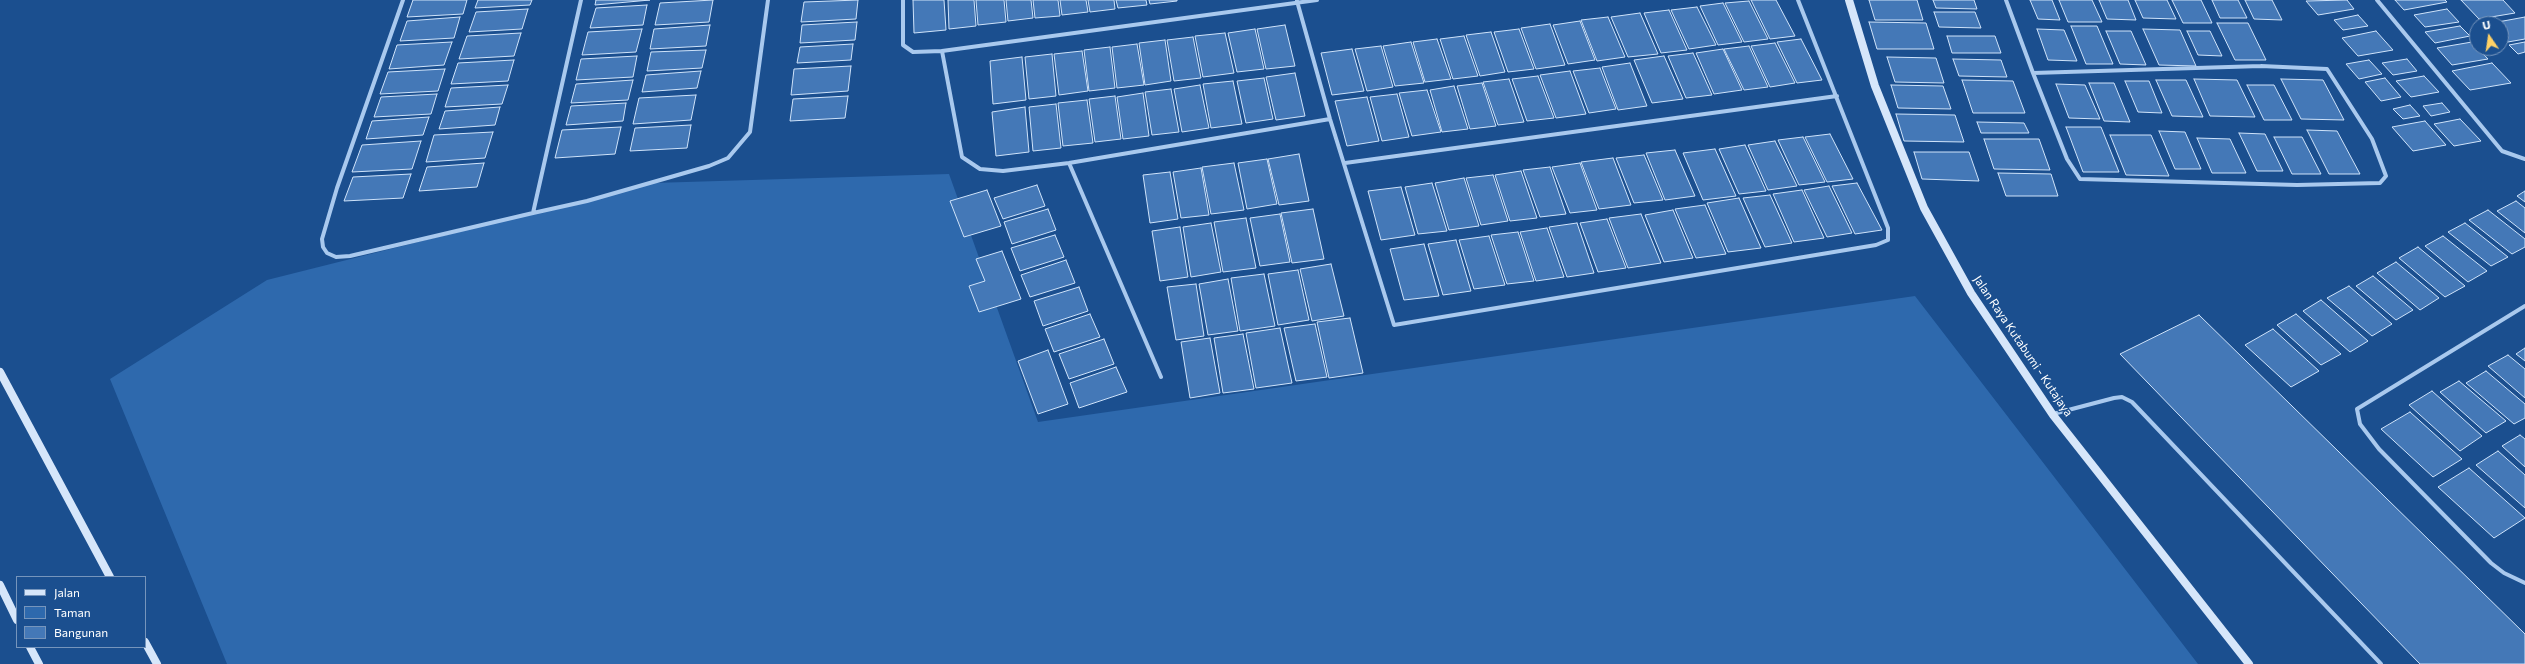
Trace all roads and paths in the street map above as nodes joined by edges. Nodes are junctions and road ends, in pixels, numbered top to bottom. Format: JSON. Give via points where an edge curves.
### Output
{"nodes":[{"id":1,"x":403,"y":0,"type":"edge"},
{"id":2,"x":581,"y":0,"type":"edge"},
{"id":3,"x":768,"y":0,"type":"edge"},
{"id":4,"x":903,"y":0,"type":"edge"},
{"id":5,"x":1317,"y":0,"type":"edge"},
{"id":6,"x":1798,"y":0,"type":"edge"},
{"id":7,"x":1848,"y":0,"type":"edge"},
{"id":8,"x":2006,"y":0,"type":"edge"},
{"id":9,"x":2377,"y":0,"type":"edge"},
{"id":10,"x":1297,"y":1,"type":"junction"},
{"id":11,"x":942,"y":51,"type":"junction"},
{"id":12,"x":2033,"y":73,"type":"junction"},
{"id":13,"x":1837,"y":96,"type":"junction"},
{"id":14,"x":1330,"y":119,"type":"junction"},
{"id":15,"x":2525,"y":159,"type":"edge"},
{"id":16,"x":1069,"y":163,"type":"junction"},
{"id":17,"x":1345,"y":163,"type":"junction"},
{"id":18,"x":533,"y":213,"type":"junction"},
{"id":19,"x":2525,"y":306,"type":"edge"},
{"id":20,"x":0,"y":372,"type":"edge"},
{"id":21,"x":1161,"y":377,"type":"dead end"},
{"id":22,"x":2053,"y":414,"type":"junction"},
{"id":23,"x":109,"y":576,"type":"edge"},
{"id":24,"x":2525,"y":583,"type":"edge"},
{"id":25,"x":0,"y":585,"type":"edge"},
{"id":26,"x":16,"y":618,"type":"edge"},
{"id":27,"x":146,"y":644,"type":"edge"},
{"id":28,"x":31,"y":648,"type":"edge"},
{"id":29,"x":39,"y":664,"type":"edge"},
{"id":30,"x":157,"y":664,"type":"edge"},
{"id":31,"x":2250,"y":664,"type":"edge"},
{"id":32,"x":2381,"y":664,"type":"edge"}],
"edges":[{"from":1,"to":18,"type":"street","via":[[337,188],[322,239],[327,253],[336,257],[350,256]]},
{"from":2,"to":18,"type":"street"},
{"from":3,"to":18,"type":"street","via":[[750,132],[728,158],[709,166],[587,201]]},
{"from":4,"to":11,"type":"street","via":[[903,45],[913,52]]},
{"from":5,"to":10,"type":"street"},
{"from":6,"to":13,"type":"street"},
{"from":7,"to":22,"type":"street","name":"Jalan Raya Kutabumi - Kutajaya","via":[[1875,86],[1924,208],[1971,294]]},
{"from":8,"to":12,"type":"street"},
{"from":9,"to":15,"type":"street","via":[[2502,151]]},
{"from":10,"to":11,"type":"street"},
{"from":10,"to":14,"type":"street"},
{"from":11,"to":16,"type":"street","via":[[962,157],[980,169],[1003,171]]},
{"from":12,"to":12,"type":"street","via":[[2261,66],[2327,69],[2372,139],[2386,176],[2380,183],[2297,185],[2084,180],[2076,177],[2067,159]]},
{"from":13,"to":17,"type":"street"},
{"from":13,"to":17,"type":"street","via":[[1888,228],[1888,240],[1876,245],[1394,325]]},
{"from":14,"to":16,"type":"street"},
{"from":14,"to":17,"type":"street"},
{"from":16,"to":21,"type":"street"},
{"from":19,"to":24,"type":"street","via":[[2356,409],[2360,424],[2384,454],[2491,563],[2504,573]]},
{"from":20,"to":23,"type":"street"},
{"from":22,"to":31,"type":"street","name":"Jalan Raya Kutabumi - Kutajaya"},
{"from":22,"to":32,"type":"street","via":[[2114,398],[2122,397],[2132,402]]},
{"from":25,"to":26,"type":"street"},
{"from":27,"to":30,"type":"street"},
{"from":28,"to":29,"type":"street"}]}
